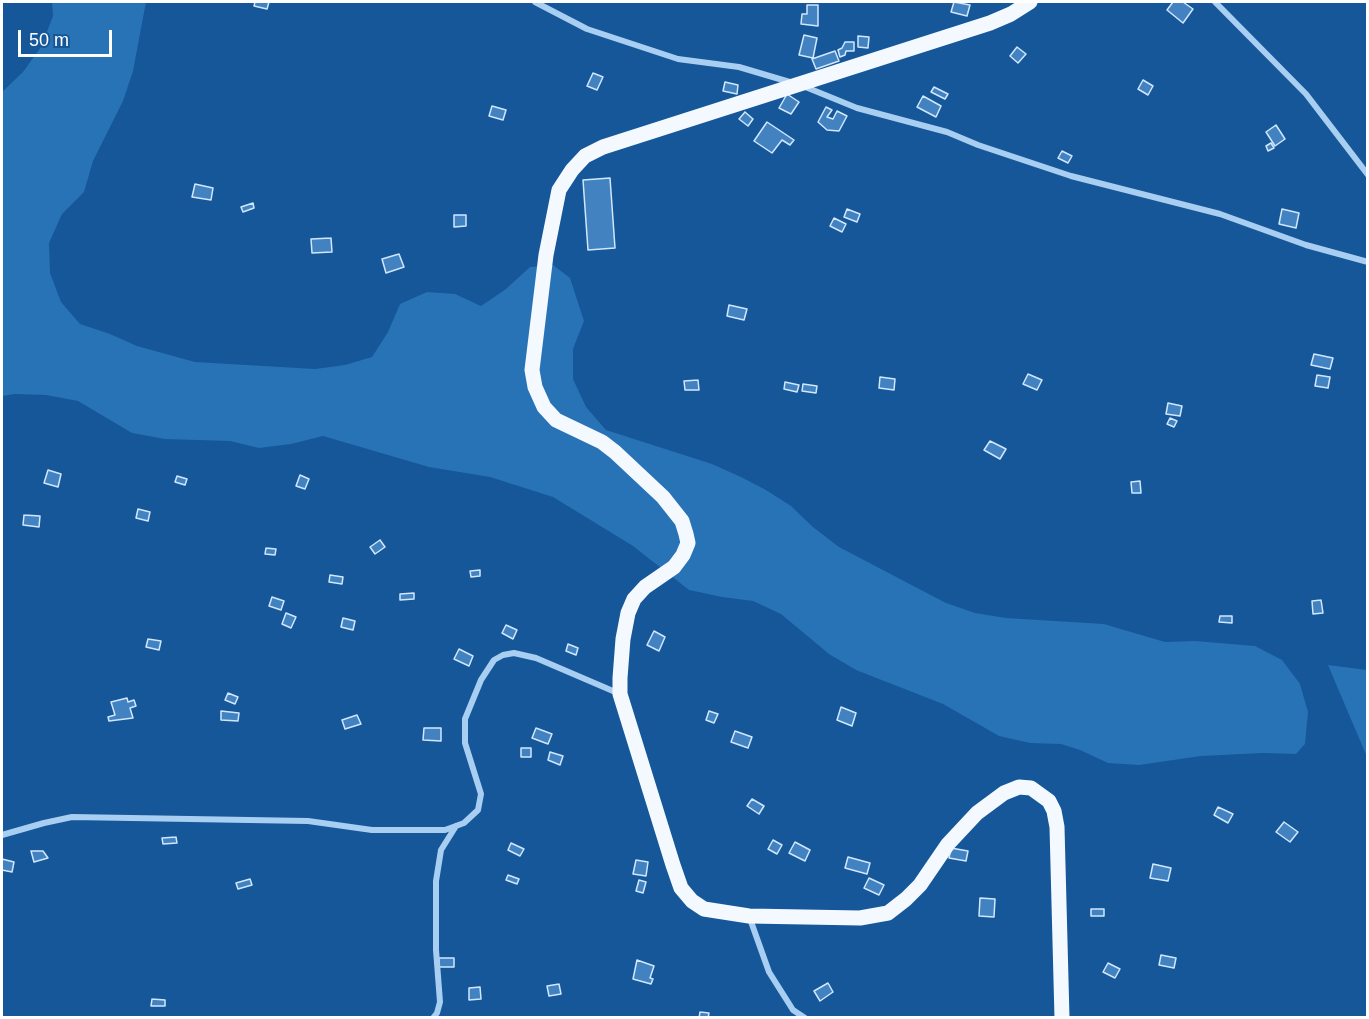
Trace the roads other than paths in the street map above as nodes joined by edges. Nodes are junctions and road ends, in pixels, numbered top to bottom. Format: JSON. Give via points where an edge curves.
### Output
{"nodes":[{"id":1,"x":535,"y":2,"type":"edge"},
{"id":2,"x":1030,"y":2,"type":"edge"},
{"id":3,"x":1215,"y":2,"type":"edge"},
{"id":4,"x":800,"y":85,"type":"junction"},
{"id":5,"x":1368,"y":175,"type":"edge"},
{"id":6,"x":1368,"y":262,"type":"edge"},
{"id":7,"x":620,"y":694,"type":"junction"},
{"id":8,"x":456,"y":826,"type":"junction"},
{"id":9,"x":2,"y":835,"type":"edge"},
{"id":10,"x":749,"y":916,"type":"junction"},
{"id":11,"x":433,"y":1017,"type":"edge"},
{"id":12,"x":805,"y":1017,"type":"edge"},
{"id":13,"x":1062,"y":1017,"type":"edge"}],
"edges":[{"from":1,"to":4,"type":"street","via":[[587,29],[678,59],[739,67]]},
{"from":2,"to":4,"type":"main road","via":[[990,23]]},
{"from":3,"to":5,"type":"street","via":[[1306,94]]},
{"from":4,"to":6,"type":"street","via":[[857,108],[947,132],[1071,176],[1220,214]]},
{"from":4,"to":7,"type":"main road","via":[[603,147],[585,156],[559,190],[537,320],[532,370],[535,387],[544,407],[556,420],[602,442],[663,497],[682,520],[688,543],[674,567],[634,599],[623,639]]},
{"from":7,"to":8,"type":"street","via":[[536,658],[514,653],[494,660],[465,719],[465,743],[481,794],[478,810]]},
{"from":7,"to":10,"type":"main road","via":[[681,888],[704,909]]},
{"from":8,"to":9,"type":"street","via":[[445,830],[372,830],[308,821],[72,817]]},
{"from":8,"to":11,"type":"street","via":[[441,850],[436,881],[440,1002]]},
{"from":10,"to":12,"type":"street","via":[[769,972],[793,1010]]},
{"from":10,"to":13,"type":"main road","via":[[860,918],[888,913],[920,885],[948,844],[977,813],[1004,793],[1032,788],[1049,801],[1057,826]]}]}
